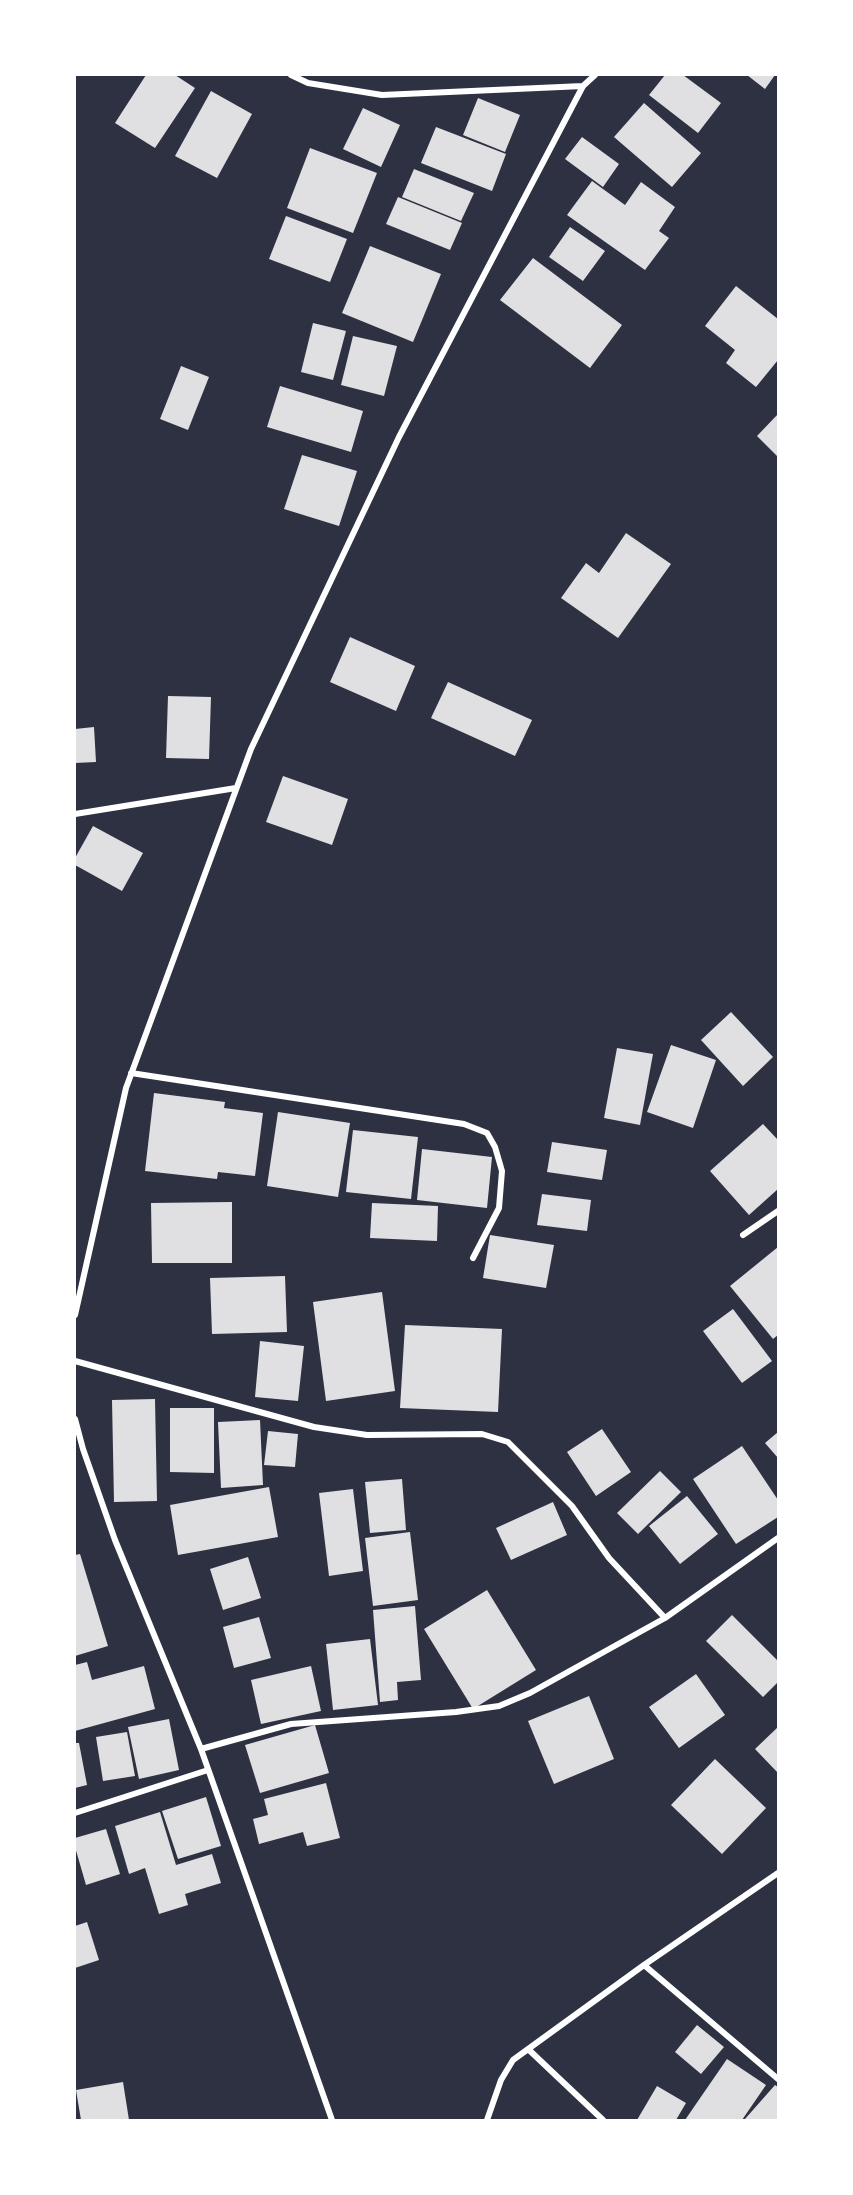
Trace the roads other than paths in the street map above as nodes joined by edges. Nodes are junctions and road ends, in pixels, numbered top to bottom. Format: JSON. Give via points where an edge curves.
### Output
{"nodes":[{"id":1,"x":291,"y":75,"type":"edge"},
{"id":2,"x":595,"y":75,"type":"edge"},
{"id":3,"x":583,"y":86,"type":"junction"},
{"id":4,"x":236,"y":788,"type":"junction"},
{"id":5,"x":75,"y":814,"type":"edge"},
{"id":6,"x":132,"y":1073,"type":"junction"},
{"id":7,"x":778,"y":1211,"type":"edge"},
{"id":8,"x":743,"y":1235,"type":"dead end"},
{"id":9,"x":473,"y":1258,"type":"dead end"},
{"id":10,"x":75,"y":1315,"type":"edge"},
{"id":11,"x":75,"y":1361,"type":"edge"},
{"id":12,"x":75,"y":1419,"type":"edge"},
{"id":13,"x":778,"y":1538,"type":"edge"},
{"id":14,"x":665,"y":1618,"type":"junction"},
{"id":15,"x":201,"y":1749,"type":"junction"},
{"id":16,"x":208,"y":1770,"type":"junction"},
{"id":17,"x":75,"y":1813,"type":"edge"},
{"id":18,"x":778,"y":1873,"type":"edge"},
{"id":19,"x":644,"y":1965,"type":"junction"},
{"id":20,"x":528,"y":2049,"type":"junction"},
{"id":21,"x":778,"y":2079,"type":"edge"},
{"id":22,"x":332,"y":2120,"type":"edge"},
{"id":23,"x":487,"y":2120,"type":"edge"},
{"id":24,"x":603,"y":2120,"type":"edge"}],
"edges":[{"from":1,"to":3,"type":"street","via":[[308,83],[382,95]]},
{"from":2,"to":3,"type":"street"},
{"from":3,"to":4,"type":"street","via":[[399,437]]},
{"from":4,"to":5,"type":"street"},
{"from":4,"to":6,"type":"street"},
{"from":6,"to":9,"type":"street","via":[[464,1124],[487,1133],[502,1172],[499,1208]]},
{"from":6,"to":10,"type":"street"},
{"from":7,"to":8,"type":"street"},
{"from":11,"to":14,"type":"street","via":[[314,1427],[367,1435],[482,1434],[508,1442],[572,1506],[609,1558]]},
{"from":12,"to":15,"type":"street","via":[[115,1540]]},
{"from":13,"to":14,"type":"street"},
{"from":14,"to":15,"type":"street","via":[[530,1693],[499,1706],[291,1724]]},
{"from":15,"to":16,"type":"street"},
{"from":16,"to":17,"type":"street"},
{"from":16,"to":22,"type":"street"},
{"from":18,"to":19,"type":"street"},
{"from":19,"to":20,"type":"street"},
{"from":19,"to":21,"type":"street"},
{"from":20,"to":23,"type":"street","via":[[513,2060],[501,2080]]},
{"from":20,"to":24,"type":"street"}]}
